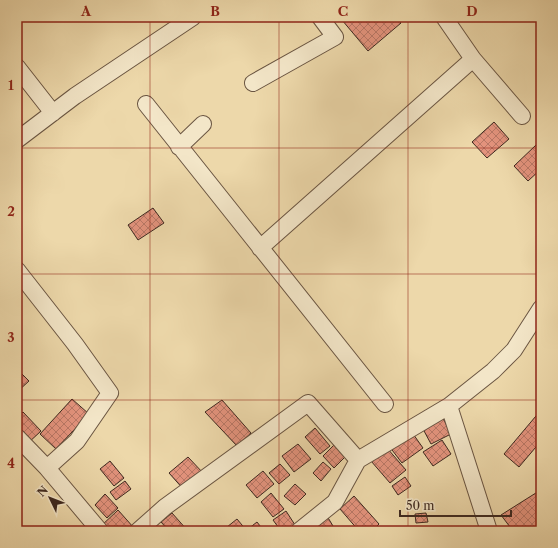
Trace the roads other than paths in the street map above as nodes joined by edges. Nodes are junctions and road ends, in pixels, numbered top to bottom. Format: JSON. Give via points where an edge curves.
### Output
{"nodes":[{"id":1,"x":193,"y":17,"type":"edge"},
{"id":2,"x":320,"y":17,"type":"edge"},
{"id":3,"x":444,"y":17,"type":"edge"},
{"id":4,"x":473,"y":59,"type":"junction"},
{"id":5,"x":17,"y":67,"type":"edge"},
{"id":6,"x":253,"y":82,"type":"dead end"},
{"id":7,"x":146,"y":104,"type":"dead end"},
{"id":8,"x":53,"y":113,"type":"junction"},
{"id":9,"x":522,"y":116,"type":"dead end"},
{"id":10,"x":203,"y":124,"type":"dead end"},
{"id":11,"x":17,"y":140,"type":"edge"},
{"id":12,"x":179,"y":147,"type":"junction"},
{"id":13,"x":260,"y":248,"type":"junction"},
{"id":14,"x":17,"y":270,"type":"edge"},
{"id":15,"x":541,"y":308,"type":"edge"},
{"id":16,"x":385,"y":404,"type":"dead end"},
{"id":17,"x":449,"y":406,"type":"junction"},
{"id":18,"x":17,"y":437,"type":"edge"},
{"id":19,"x":358,"y":460,"type":"junction"},
{"id":20,"x":47,"y":468,"type":"junction"},
{"id":21,"x":100,"y":531,"type":"edge"},
{"id":22,"x":138,"y":531,"type":"edge"},
{"id":23,"x":299,"y":531,"type":"edge"},
{"id":24,"x":489,"y":531,"type":"edge"}],
"edges":[{"from":1,"to":8,"type":"street"},
{"from":2,"to":6,"type":"street","via":[[335,37]]},
{"from":3,"to":4,"type":"street"},
{"from":4,"to":9,"type":"street"},
{"from":4,"to":13,"type":"street"},
{"from":5,"to":8,"type":"street"},
{"from":7,"to":12,"type":"street"},
{"from":8,"to":11,"type":"street"},
{"from":10,"to":12,"type":"street"},
{"from":12,"to":13,"type":"street"},
{"from":13,"to":16,"type":"street"},
{"from":14,"to":20,"type":"street","via":[[110,393],[77,441]]},
{"from":15,"to":17,"type":"street","via":[[514,350],[493,371]]},
{"from":17,"to":19,"type":"street"},
{"from":17,"to":24,"type":"street"},
{"from":18,"to":20,"type":"street"},
{"from":19,"to":22,"type":"street","via":[[308,403],[165,507]]},
{"from":19,"to":23,"type":"street","via":[[335,502]]},
{"from":20,"to":21,"type":"street"}]}
